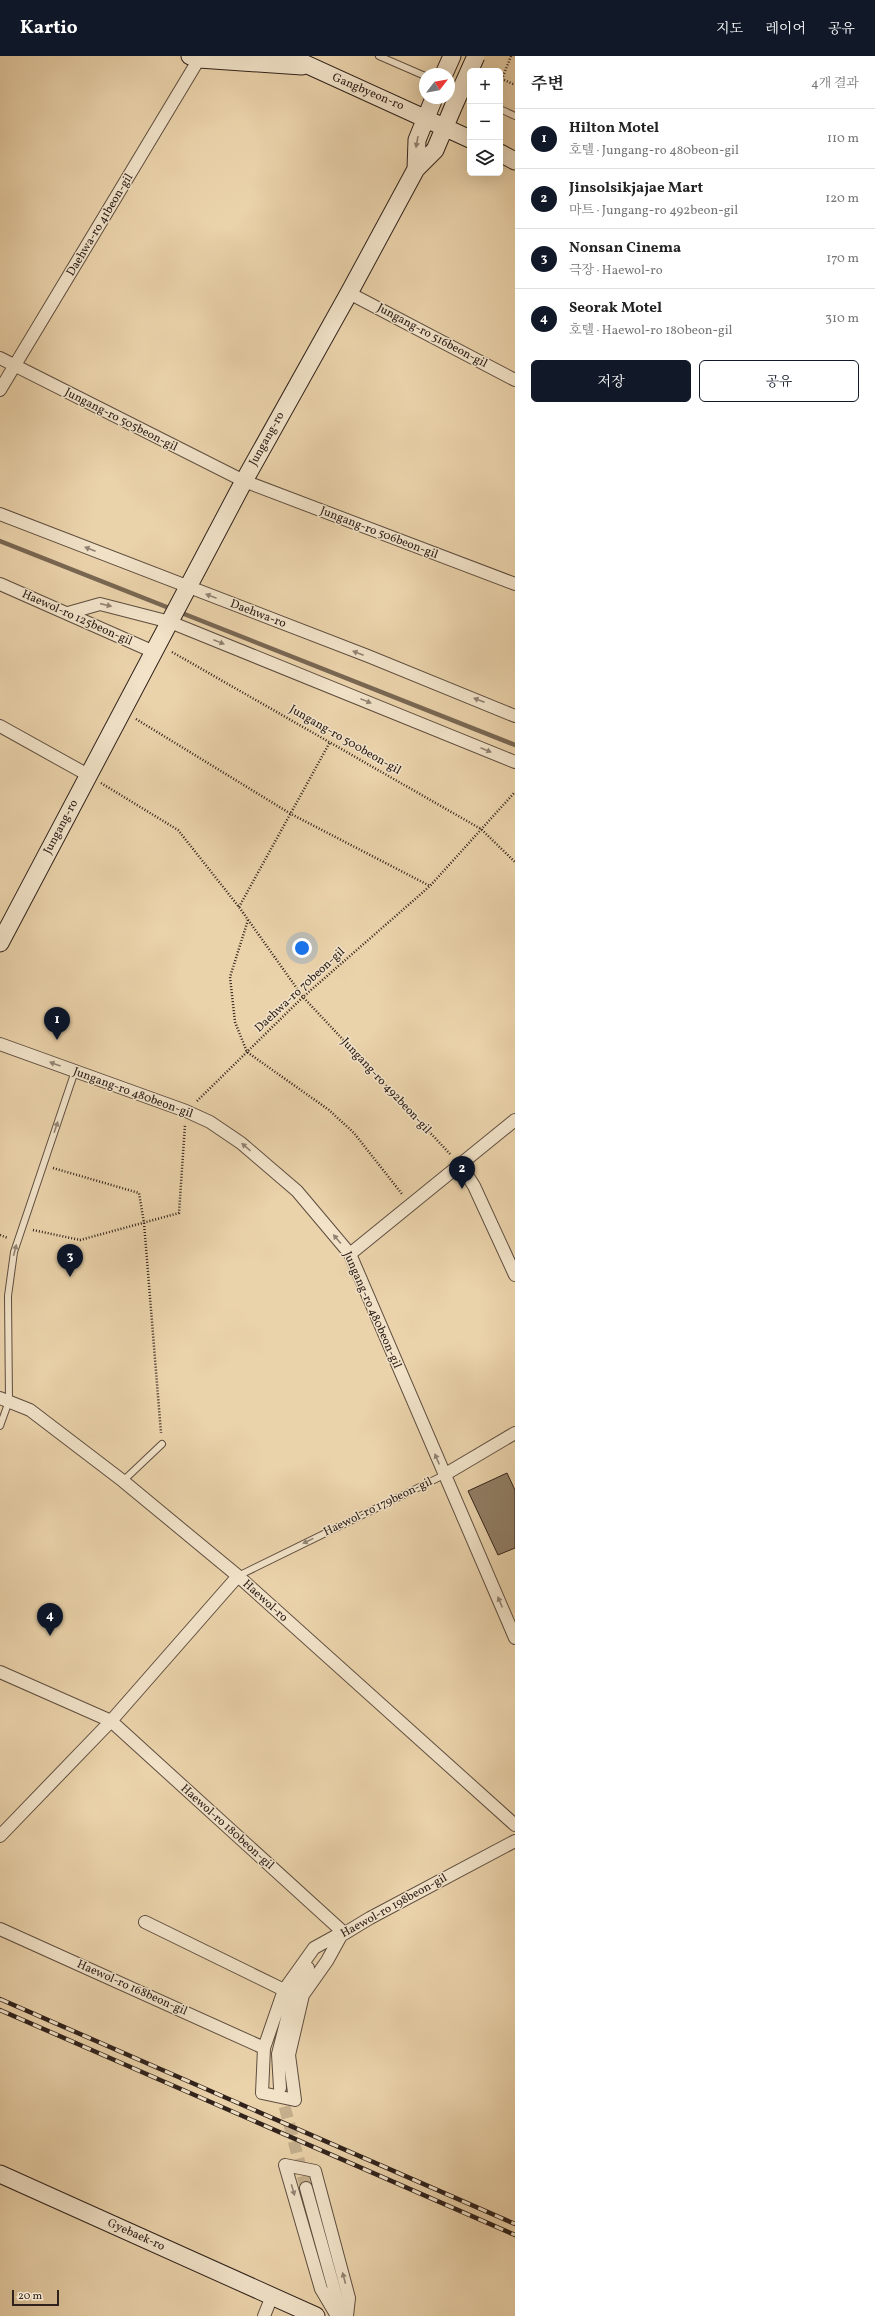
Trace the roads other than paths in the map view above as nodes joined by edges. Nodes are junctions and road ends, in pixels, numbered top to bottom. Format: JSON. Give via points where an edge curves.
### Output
{"nodes":[{"id":1,"x":288,"y":56,"type":"edge"},
{"id":2,"x":379,"y":56,"type":"edge"},
{"id":3,"x":452,"y":56,"type":"edge"},
{"id":4,"x":476,"y":56,"type":"edge"},
{"id":5,"x":194,"y":57,"type":"edge"},
{"id":6,"x":310,"y":67,"type":"junction"},
{"id":7,"x":447,"y":68,"type":"edge"},
{"id":8,"x":419,"y":73,"type":"edge"},
{"id":9,"x":455,"y":90,"type":"edge"},
{"id":10,"x":467,"y":95,"type":"edge"},
{"id":11,"x":431,"y":104,"type":"edge"},
{"id":12,"x":503,"y":110,"type":"edge"},
{"id":13,"x":515,"y":116,"type":"edge"},
{"id":14,"x":426,"y":117,"type":"junction"},
{"id":15,"x":446,"y":127,"type":"junction"},
{"id":16,"x":467,"y":138,"type":"edge"},
{"id":17,"x":503,"y":155,"type":"edge"},
{"id":18,"x":515,"y":161,"type":"edge"},
{"id":19,"x":416,"y":169,"type":"junction"},
{"id":20,"x":349,"y":293,"type":"junction"},
{"id":21,"x":0,"y":358,"type":"edge"},
{"id":22,"x":16,"y":367,"type":"junction"},
{"id":23,"x":515,"y":380,"type":"edge"},
{"id":24,"x":0,"y":390,"type":"edge"},
{"id":25,"x":244,"y":481,"type":"junction"},
{"id":26,"x":0,"y":514,"type":"edge"},
{"id":27,"x":0,"y":584,"type":"edge"},
{"id":28,"x":515,"y":584,"type":"edge"},
{"id":29,"x":188,"y":587,"type":"junction"},
{"id":30,"x":68,"y":613,"type":"junction"},
{"id":31,"x":170,"y":622,"type":"junction"},
{"id":32,"x":156,"y":648,"type":"junction"},
{"id":33,"x":515,"y":716,"type":"edge"},
{"id":34,"x":0,"y":726,"type":"edge"},
{"id":35,"x":515,"y":762,"type":"edge"},
{"id":36,"x":88,"y":775,"type":"junction"},
{"id":37,"x":0,"y":943,"type":"edge"},
{"id":38,"x":0,"y":1044,"type":"edge"},
{"id":39,"x":75,"y":1071,"type":"junction"},
{"id":40,"x":515,"y":1120,"type":"edge"},
{"id":41,"x":460,"y":1164,"type":"junction"},
{"id":42,"x":350,"y":1254,"type":"junction"},
{"id":43,"x":515,"y":1275,"type":"edge"},
{"id":44,"x":4,"y":1399,"type":"edge"},
{"id":45,"x":0,"y":1426,"type":"edge"},
{"id":46,"x":515,"y":1433,"type":"edge"},
{"id":47,"x":162,"y":1444,"type":"road end"},
{"id":48,"x":444,"y":1475,"type":"junction"},
{"id":49,"x":124,"y":1481,"type":"junction"},
{"id":50,"x":238,"y":1576,"type":"junction"},
{"id":51,"x":515,"y":1638,"type":"edge"},
{"id":52,"x":0,"y":1672,"type":"edge"},
{"id":53,"x":111,"y":1721,"type":"junction"},
{"id":54,"x":515,"y":1825,"type":"edge"},
{"id":55,"x":0,"y":1836,"type":"edge"},
{"id":56,"x":515,"y":1841,"type":"edge"},
{"id":57,"x":145,"y":1922,"type":"dead end"},
{"id":58,"x":0,"y":1929,"type":"edge"},
{"id":59,"x":343,"y":1932,"type":"junction"},
{"id":60,"x":284,"y":1990,"type":"junction"},
{"id":61,"x":264,"y":2048,"type":"junction"},
{"id":62,"x":280,"y":2088,"type":"tunnel mouth"},
{"id":63,"x":0,"y":2174,"type":"edge"},
{"id":64,"x":306,"y":2188,"type":"tunnel mouth"},
{"id":65,"x":272,"y":2296,"type":"junction"},
{"id":66,"x":264,"y":2316,"type":"edge"},
{"id":67,"x":316,"y":2316,"type":"edge"},
{"id":68,"x":338,"y":2316,"type":"edge"},
{"id":69,"x":342,"y":2316,"type":"edge"},
{"id":70,"x":347,"y":2316,"type":"edge"}],
"edges":[{"from":1,"to":6,"type":"main road","name":"Gangbyeon-ro"},
{"from":2,"to":8,"type":"lane"},
{"from":3,"to":7,"type":"main road"},
{"from":4,"to":15,"type":"main road","name":"Jungang-ro","bridge":true},
{"from":5,"to":6,"type":"main road","name":"Gangbyeon-ro"},
{"from":5,"to":22,"type":"street","name":"Daehwa-ro 41beon-gil"},
{"from":6,"to":14,"type":"main road","name":"Gangbyeon-ro"},
{"from":9,"to":10,"type":"lane"},
{"from":11,"to":14,"type":"main road","name":"Jungang-ro"},
{"from":12,"to":13,"type":"lane"},
{"from":14,"to":15,"type":"main road","name":"Gangbyeon-ro"},
{"from":14,"to":19,"type":"main road","name":"Jungang-ro","one_way":true,"via":[[417,140]]},
{"from":15,"to":16,"type":"main road","name":"Gangbyeon-ro"},
{"from":15,"to":19,"type":"main road","name":"Jungang-ro","via":[[435,150]]},
{"from":17,"to":18,"type":"main road"},
{"from":19,"to":20,"type":"main road","name":"Jungang-ro"},
{"from":20,"to":23,"type":"street","name":"Jungang-ro 516beon-gil"},
{"from":20,"to":25,"type":"main road","name":"Jungang-ro"},
{"from":21,"to":22,"type":"street","name":"Jungang-ro 505beon-gil"},
{"from":22,"to":24,"type":"street","name":"Daehwa-ro 41beon-gil"},
{"from":22,"to":25,"type":"street","name":"Jungang-ro 505beon-gil"},
{"from":25,"to":28,"type":"street","name":"Jungang-ro 506beon-gil"},
{"from":25,"to":29,"type":"main road","name":"Jungang-ro"},
{"from":29,"to":26,"type":"street","name":"Daehwa-ro","one_way":true},
{"from":27,"to":30,"type":"street","name":"Haewol-ro 125beon-gil"},
{"from":29,"to":31,"type":"main road","name":"Jungang-ro"},
{"from":33,"to":29,"type":"street","name":"Daehwa-ro","one_way":true},
{"from":30,"to":31,"type":"street","one_way":true,"via":[[100,604]]},
{"from":30,"to":32,"type":"street","name":"Haewol-ro 125beon-gil"},
{"from":31,"to":32,"type":"main road","name":"Jungang-ro"},
{"from":31,"to":35,"type":"street","one_way":true},
{"from":32,"to":36,"type":"main road","name":"Jungang-ro"},
{"from":34,"to":36,"type":"street"},
{"from":36,"to":37,"type":"main road","name":"Jungang-ro"},
{"from":39,"to":38,"type":"street","name":"Jungang-ro 480beon-gil","one_way":true},
{"from":42,"to":39,"type":"street","name":"Jungang-ro 480beon-gil","one_way":true,"via":[[296,1191],[241,1143],[210,1122]]},
{"from":44,"to":39,"type":"lane","one_way":true,"via":[[8,1296],[14,1252]]},
{"from":40,"to":41,"type":"street"},
{"from":41,"to":42,"type":"street"},
{"from":41,"to":43,"type":"street","via":[[474,1186]]},
{"from":48,"to":42,"type":"street","name":"Jungang-ro 480beon-gil","one_way":true},
{"from":44,"to":45,"type":"lane"},
{"from":44,"to":49,"type":"street","name":"Haewol-ro","via":[[30,1410]]},
{"from":46,"to":48,"type":"street","name":"Haewol-ro 179beon-gil"},
{"from":47,"to":49,"type":"lane"},
{"from":48,"to":50,"type":"lane","name":"Haewol-ro 179beon-gil","one_way":true},
{"from":51,"to":48,"type":"street","name":"Jungang-ro 480beon-gil","one_way":true},
{"from":49,"to":50,"type":"street","name":"Haewol-ro"},
{"from":50,"to":53,"type":"street"},
{"from":50,"to":54,"type":"street","name":"Haewol-ro"},
{"from":52,"to":53,"type":"street","name":"Haewol-ro 180beon-gil"},
{"from":53,"to":55,"type":"street"},
{"from":53,"to":59,"type":"street","name":"Haewol-ro 180beon-gil"},
{"from":56,"to":59,"type":"street","name":"Haewol-ro 198beon-gil"},
{"from":57,"to":60,"type":"street"},
{"from":58,"to":61,"type":"street","name":"Haewol-ro 168beon-gil"},
{"from":59,"to":60,"type":"street","via":[[314,1948]]},
{"from":59,"to":61,"type":"street","via":[[327,1961],[303,1995],[289,2055],[295,2100],[262,2093]]},
{"from":59,"to":62,"type":"street","name":"Haewol-ro 198beon-gil","via":[[318,1954],[294,1991],[278,2054]]},
{"from":60,"to":61,"type":"street"},
{"from":63,"to":65,"type":"main road","name":"Gyebaek-ro"},
{"from":64,"to":69,"type":"street"},
{"from":65,"to":66,"type":"street"},
{"from":65,"to":67,"type":"main road","name":"Gyebaek-ro"},
{"from":70,"to":68,"type":"street","one_way":true,"via":[[349,2298],[314,2171],[285,2166],[321,2289]]}]}
